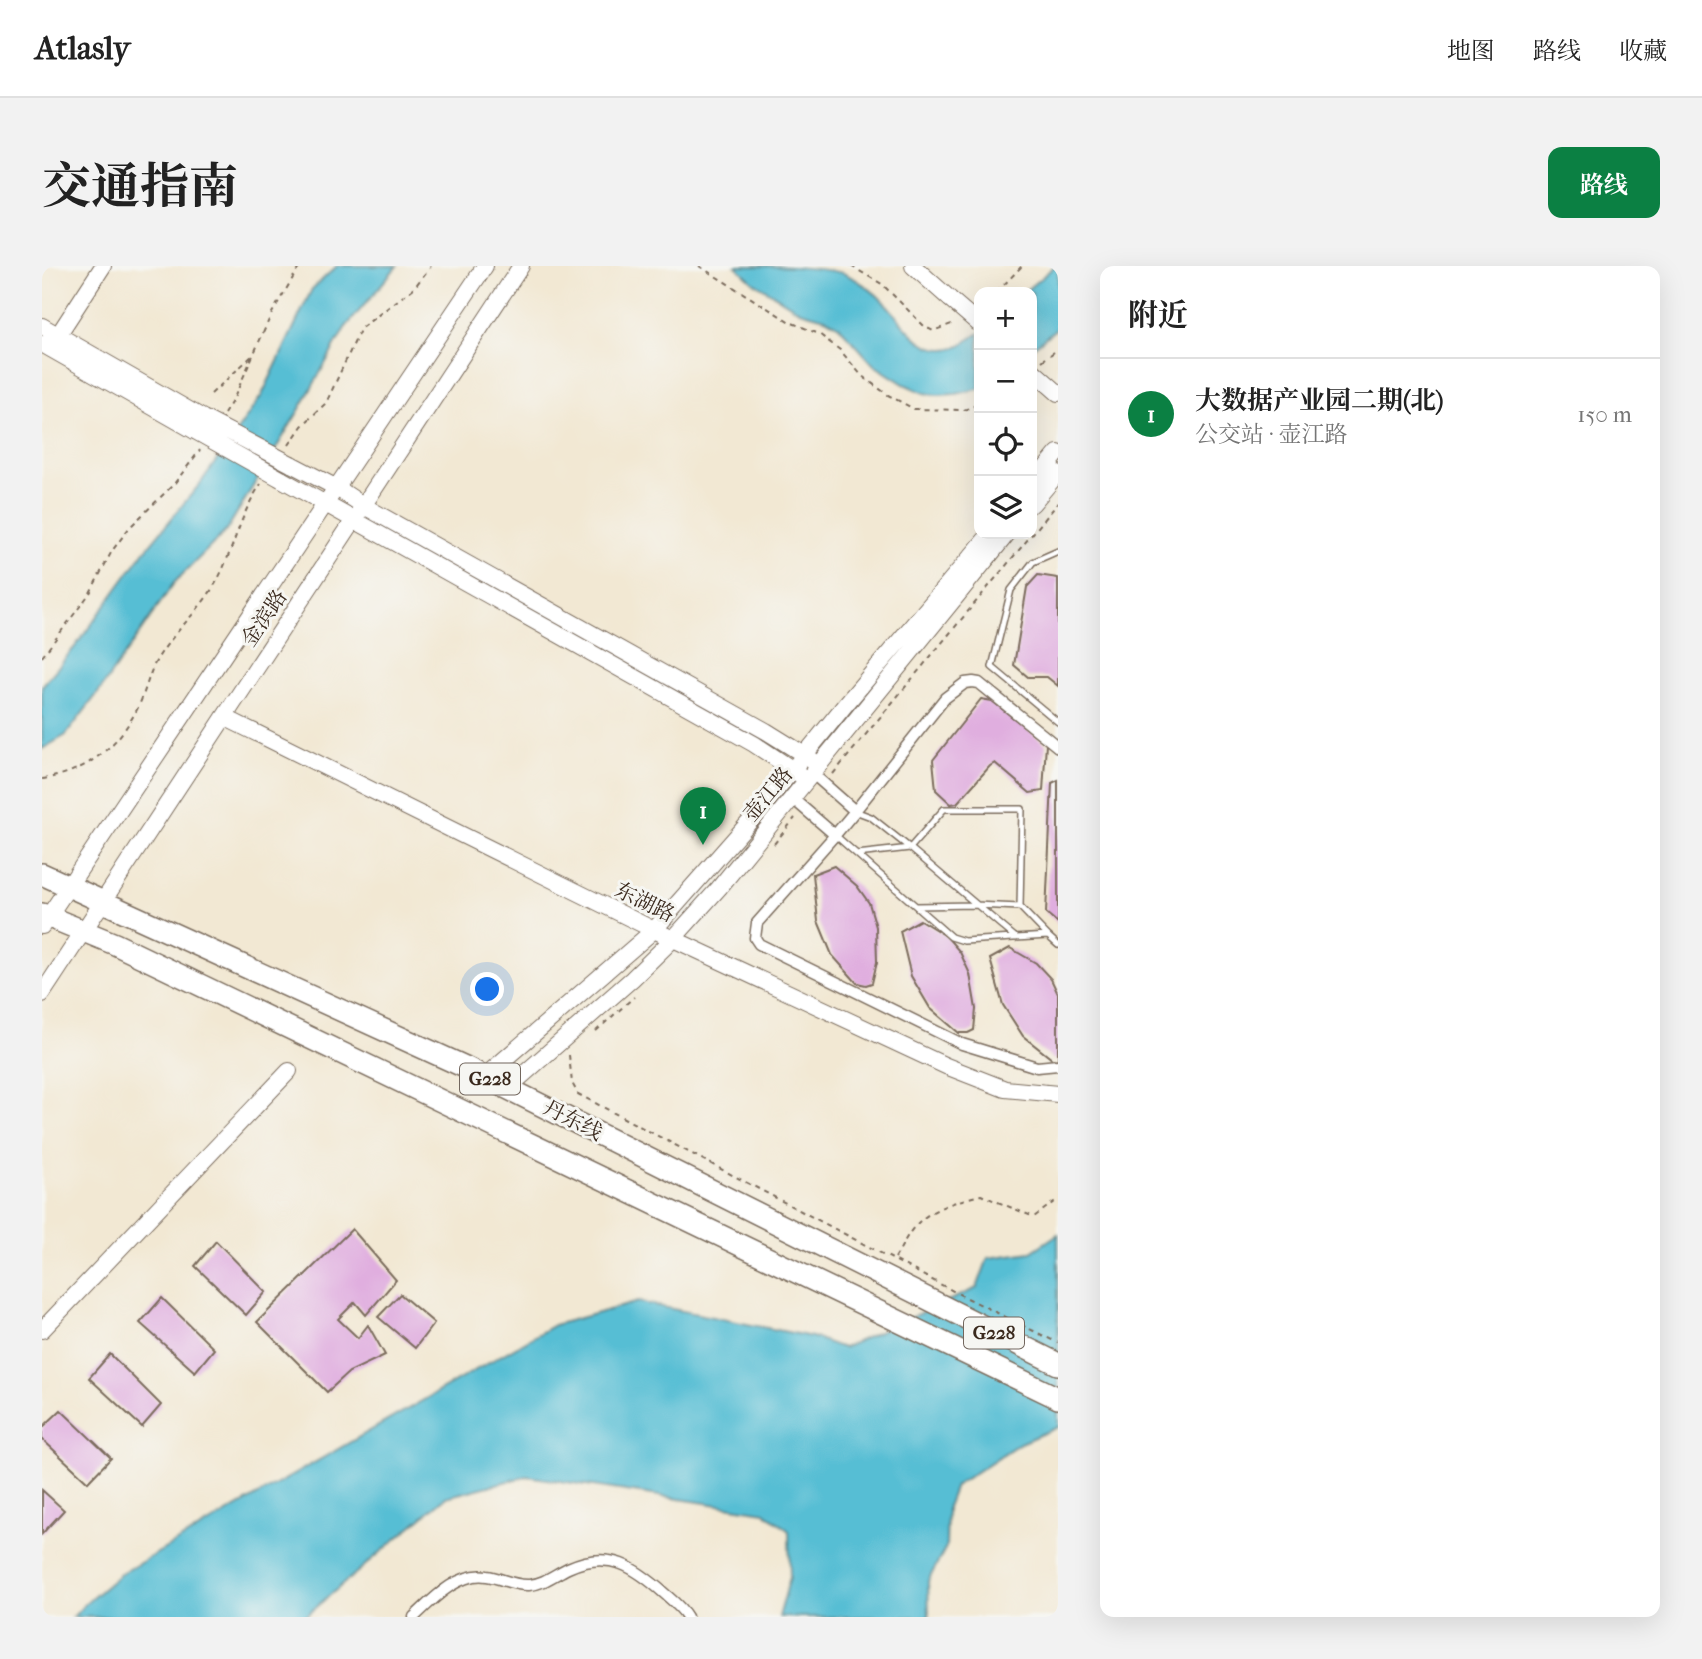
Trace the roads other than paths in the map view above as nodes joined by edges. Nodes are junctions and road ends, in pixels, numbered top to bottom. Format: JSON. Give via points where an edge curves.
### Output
{"nodes":[{"id":1,"x":103,"y":266,"type":"edge"},
{"id":2,"x":485,"y":266,"type":"edge"},
{"id":3,"x":522,"y":266,"type":"edge"},
{"id":4,"x":913,"y":266,"type":"edge"},
{"id":5,"x":974,"y":320,"type":"edge"},
{"id":6,"x":42,"y":326,"type":"edge"},
{"id":7,"x":50,"y":342,"type":"edge"},
{"id":8,"x":1037,"y":365,"type":"edge"},
{"id":9,"x":1058,"y":393,"type":"edge"},
{"id":10,"x":201,"y":430,"type":"junction"},
{"id":11,"x":1058,"y":453,"type":"edge"},
{"id":12,"x":1058,"y":473,"type":"edge"},
{"id":13,"x":1037,"y":478,"type":"edge"},
{"id":14,"x":337,"y":488,"type":"junction"},
{"id":15,"x":1037,"y":498,"type":"edge"},
{"id":16,"x":326,"y":505,"type":"junction"},
{"id":17,"x":364,"y":506,"type":"junction"},
{"id":18,"x":354,"y":521,"type":"junction"},
{"id":19,"x":986,"y":539,"type":"edge"},
{"id":20,"x":1003,"y":539,"type":"edge"},
{"id":21,"x":1058,"y":551,"type":"edge"},
{"id":22,"x":223,"y":718,"type":"junction"},
{"id":23,"x":1058,"y":722,"type":"edge"},
{"id":24,"x":1058,"y":747,"type":"edge"},
{"id":25,"x":805,"y":754,"type":"junction"},
{"id":26,"x":792,"y":769,"type":"junction"},
{"id":27,"x":816,"y":775,"type":"junction"},
{"id":28,"x":798,"y":803,"type":"junction"},
{"id":29,"x":855,"y":811,"type":"junction"},
{"id":30,"x":835,"y":835,"type":"junction"},
{"id":31,"x":910,"y":848,"type":"junction"},
{"id":32,"x":857,"y":854,"type":"junction"},
{"id":33,"x":42,"y":874,"type":"edge"},
{"id":34,"x":69,"y":886,"type":"junction"},
{"id":35,"x":102,"y":903,"type":"junction"},
{"id":36,"x":975,"y":905,"type":"junction"},
{"id":37,"x":916,"y":906,"type":"junction"},
{"id":38,"x":1020,"y":907,"type":"junction"},
{"id":39,"x":44,"y":919,"type":"edge"},
{"id":40,"x":83,"y":930,"type":"junction"},
{"id":41,"x":654,"y":930,"type":"junction"},
{"id":42,"x":1048,"y":936,"type":"junction"},
{"id":43,"x":673,"y":939,"type":"junction"},
{"id":44,"x":1016,"y":939,"type":"junction"},
{"id":45,"x":1058,"y":945,"type":"edge"},
{"id":46,"x":205,"y":947,"type":"junction"},
{"id":47,"x":187,"y":979,"type":"junction"},
{"id":48,"x":42,"y":994,"type":"edge"},
{"id":49,"x":1058,"y":1065,"type":"edge"},
{"id":50,"x":289,"y":1071,"type":"dead end"},
{"id":51,"x":485,"y":1076,"type":"junction"},
{"id":52,"x":508,"y":1088,"type":"junction"},
{"id":53,"x":1058,"y":1094,"type":"edge"},
{"id":54,"x":42,"y":1330,"type":"edge"},
{"id":55,"x":1058,"y":1364,"type":"edge"},
{"id":56,"x":1058,"y":1398,"type":"edge"},
{"id":57,"x":414,"y":1617,"type":"edge"},
{"id":58,"x":687,"y":1617,"type":"edge"}],
"edges":[{"from":1,"to":7,"type":"main road"},
{"from":2,"to":14,"type":"main road","name":"金滨路"},
{"from":3,"to":17,"type":"main road","name":"金滨路"},
{"from":4,"to":5,"type":"main road","bridge":true},
{"from":6,"to":7,"type":"main road"},
{"from":7,"to":10,"type":"main road"},
{"from":8,"to":9,"type":"main road"},
{"from":10,"to":14,"type":"main road","bridge":true,"via":[[291,464]]},
{"from":10,"to":16,"type":"main road","bridge":true},
{"from":11,"to":13,"type":"main road"},
{"from":12,"to":15,"type":"main road"},
{"from":14,"to":16,"type":"main road","name":"金滨路"},
{"from":14,"to":17,"type":"main road"},
{"from":16,"to":18,"type":"main road"},
{"from":16,"to":34,"type":"main road","name":"金滨路"},
{"from":17,"to":18,"type":"main road","name":"金滨路"},
{"from":17,"to":25,"type":"main road"},
{"from":18,"to":22,"type":"main road","name":"金滨路"},
{"from":18,"to":26,"type":"main road"},
{"from":19,"to":25,"type":"main road","name":"壶江路"},
{"from":20,"to":27,"type":"main road","name":"壶江路"},
{"from":21,"to":23,"type":"lane","via":[[1032,562],[1011,590],[992,667]]},
{"from":22,"to":35,"type":"main road","name":"金滨路"},
{"from":22,"to":41,"type":"main road","name":"东湖路"},
{"from":24,"to":29,"type":"street","via":[[979,683],[965,683],[945,698]]},
{"from":25,"to":26,"type":"main road","name":"壶江路"},
{"from":25,"to":27,"type":"main road"},
{"from":26,"to":27,"type":"main road"},
{"from":26,"to":41,"type":"main road","name":"壶江路"},
{"from":27,"to":28,"type":"main road","name":"壶江路"},
{"from":27,"to":29,"type":"street"},
{"from":28,"to":30,"type":"street"},
{"from":28,"to":43,"type":"main road","name":"壶江路"},
{"from":29,"to":30,"type":"street"},
{"from":29,"to":31,"type":"lane","via":[[871,817]]},
{"from":30,"to":32,"type":"lane"},
{"from":30,"to":49,"type":"street","via":[[757,923],[759,944],[962,1044],[1037,1067]]},
{"from":31,"to":32,"type":"lane"},
{"from":31,"to":36,"type":"lane"},
{"from":31,"to":38,"type":"lane","via":[[944,809],[1023,809]]},
{"from":32,"to":37,"type":"lane"},
{"from":33,"to":34,"type":"highway","name":"丹东线","number":"G228"},
{"from":34,"to":35,"type":"highway","name":"丹东线","number":"G228"},
{"from":34,"to":39,"type":"main road","name":"金滨路"},
{"from":35,"to":40,"type":"main road","name":"金滨路"},
{"from":35,"to":46,"type":"highway","name":"丹东线","number":"G228"},
{"from":36,"to":37,"type":"lane"},
{"from":36,"to":38,"type":"lane"},
{"from":36,"to":44,"type":"lane"},
{"from":37,"to":44,"type":"lane","via":[[956,939]]},
{"from":38,"to":42,"type":"lane"},
{"from":39,"to":40,"type":"highway","name":"丹东线","number":"G228"},
{"from":40,"to":47,"type":"highway","name":"丹东线","number":"G228"},
{"from":40,"to":48,"type":"main road","name":"金滨路"},
{"from":41,"to":43,"type":"main road","name":"东湖路"},
{"from":41,"to":51,"type":"main road","name":"壶江路"},
{"from":42,"to":44,"type":"lane"},
{"from":42,"to":45,"type":"lane"},
{"from":43,"to":52,"type":"main road","name":"壶江路"},
{"from":43,"to":53,"type":"main road","name":"东湖路","via":[[946,1066],[1005,1089]]},
{"from":46,"to":47,"type":"highway"},
{"from":46,"to":51,"type":"highway","name":"丹东线","number":"G228"},
{"from":47,"to":56,"type":"highway","name":"丹东线","number":"G228"},
{"from":50,"to":54,"type":"main road"},
{"from":51,"to":52,"type":"highway","name":"丹东线","number":"G228"},
{"from":52,"to":55,"type":"highway","name":"丹东线","number":"G228"},
{"from":57,"to":58,"type":"street","via":[[466,1578],[486,1576],[528,1585],[569,1567],[603,1560],[632,1567]]}]}
